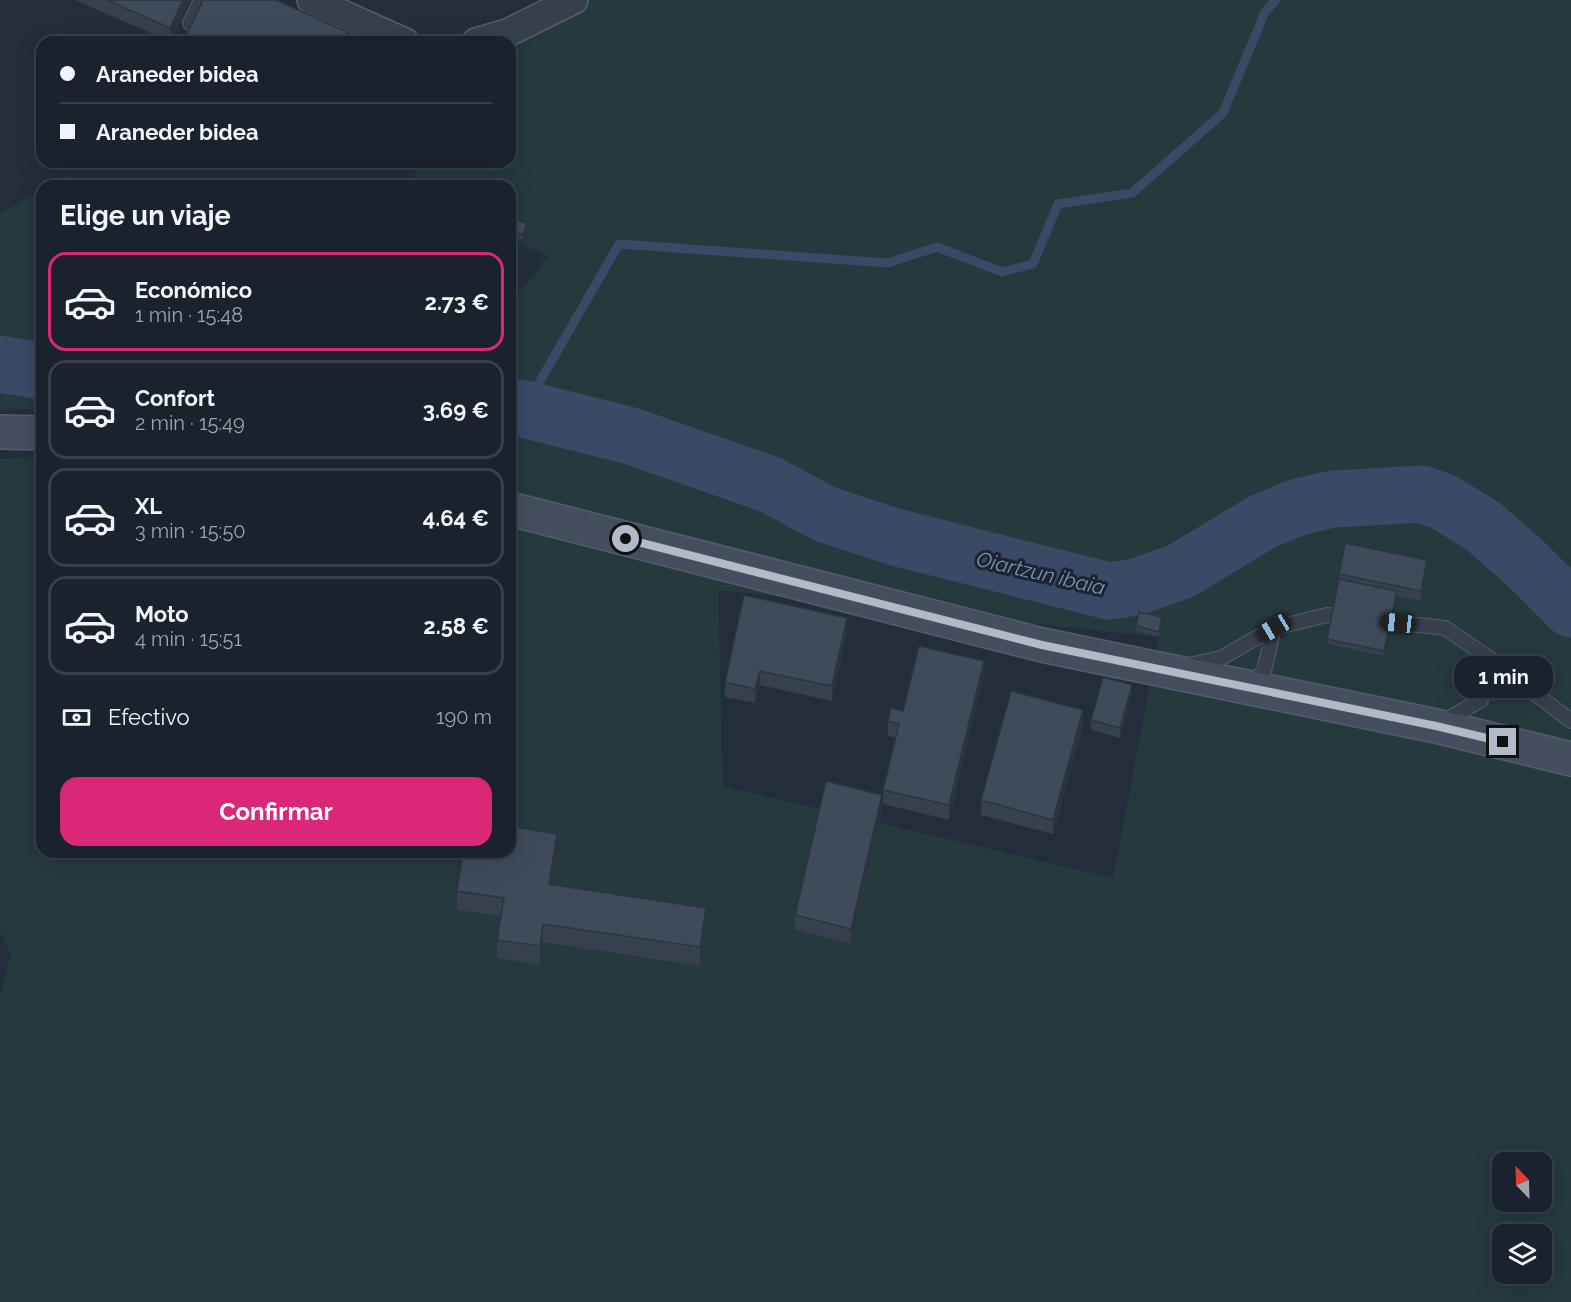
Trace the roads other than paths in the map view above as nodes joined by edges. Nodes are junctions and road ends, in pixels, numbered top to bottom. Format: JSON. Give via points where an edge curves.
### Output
{"nodes":[{"id":1,"x":201,"y":0,"type":"edge"},
{"id":2,"x":311,"y":0,"type":"edge"},
{"id":3,"x":573,"y":0,"type":"edge"},
{"id":4,"x":190,"y":22,"type":"edge"},
{"id":5,"x":392,"y":36,"type":"edge"},
{"id":6,"x":497,"y":36,"type":"edge"},
{"id":7,"x":0,"y":432,"type":"edge"},
{"id":8,"x":36,"y":433,"type":"edge"},
{"id":9,"x":516,"y":511,"type":"edge"},
{"id":10,"x":1274,"y":628,"type":"junction"},
{"id":11,"x":1486,"y":656,"type":"junction"},
{"id":12,"x":1164,"y":670,"type":"junction"},
{"id":13,"x":1246,"y":687,"type":"junction"},
{"id":14,"x":1571,"y":721,"type":"edge"},
{"id":15,"x":1436,"y":726,"type":"junction"},
{"id":16,"x":1571,"y":759,"type":"edge"}],
"edges":[{"from":1,"to":4,"type":"lane"},
{"from":2,"to":5,"type":"street"},
{"from":3,"to":6,"type":"street"},
{"from":7,"to":8,"type":"street"},
{"from":9,"to":12,"type":"street","via":[[1042,645]]},
{"from":10,"to":11,"type":"lane","via":[[1327,615],[1445,628]]},
{"from":10,"to":12,"type":"lane","via":[[1221,658]]},
{"from":10,"to":13,"type":"lane","via":[[1264,671]]},
{"from":11,"to":14,"type":"lane"},
{"from":11,"to":15,"type":"lane","via":[[1481,700]]},
{"from":12,"to":13,"type":"street"},
{"from":13,"to":15,"type":"street"},
{"from":15,"to":16,"type":"street"}]}
